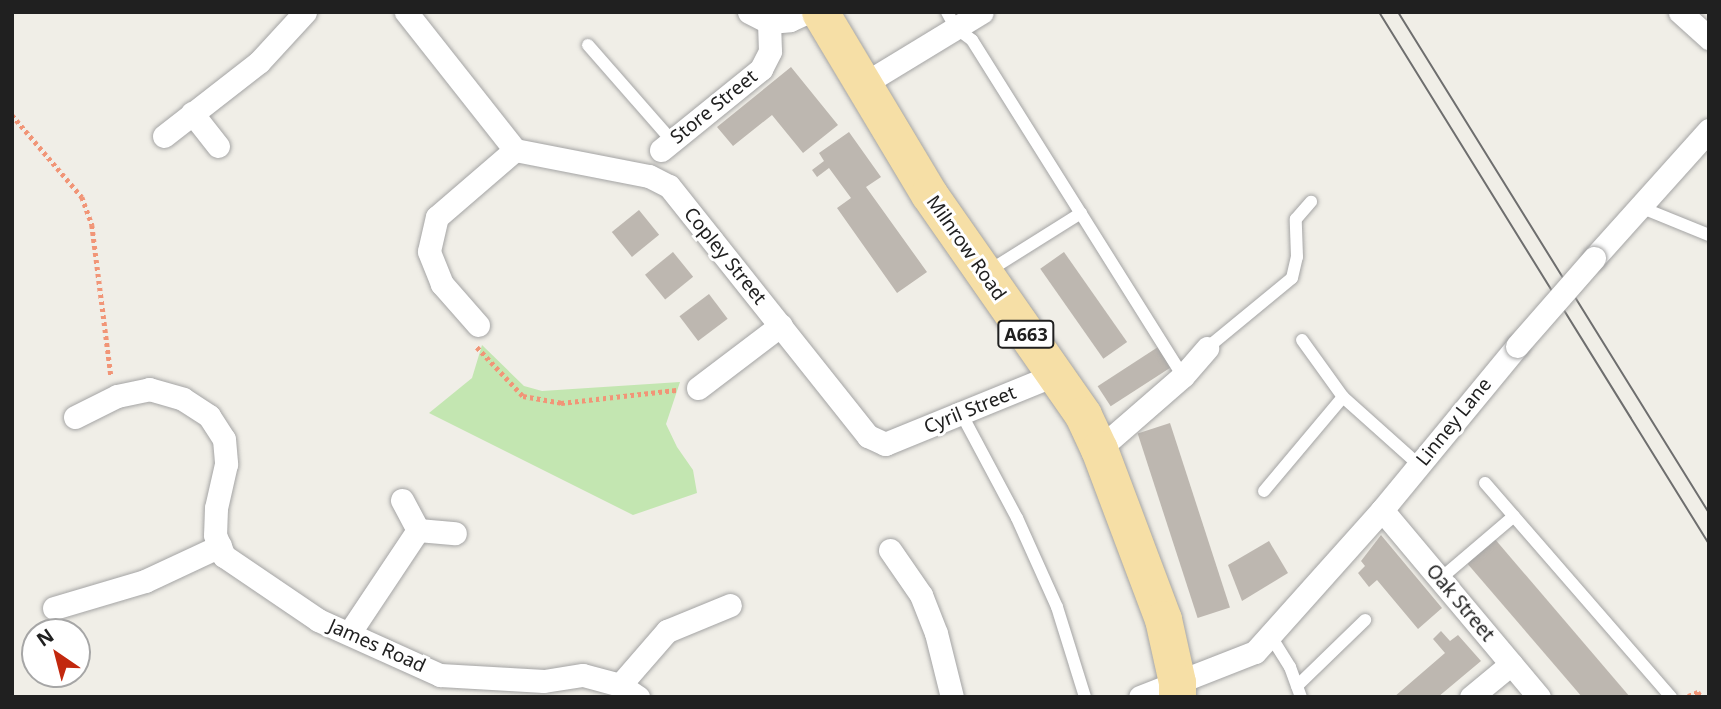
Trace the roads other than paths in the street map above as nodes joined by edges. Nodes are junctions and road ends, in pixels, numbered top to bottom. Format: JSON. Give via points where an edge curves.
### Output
{"nodes":[{"id":1,"x":304,"y":12,"type":"edge"},
{"id":2,"x":406,"y":12,"type":"edge"},
{"id":3,"x":807,"y":12,"type":"edge"},
{"id":4,"x":820,"y":12,"type":"edge"},
{"id":5,"x":982,"y":12,"type":"edge"},
{"id":6,"x":1680,"y":12,"type":"edge"},
{"id":7,"x":759,"y":17,"type":"edge"},
{"id":8,"x":951,"y":20,"type":"edge"},
{"id":9,"x":1709,"y":38,"type":"edge"},
{"id":10,"x":589,"y":45,"type":"dead end"},
{"id":11,"x":862,"y":85,"type":"junction"},
{"id":12,"x":192,"y":113,"type":"junction"},
{"id":13,"x":1709,"y":130,"type":"edge"},
{"id":14,"x":163,"y":136,"type":"dead end"},
{"id":15,"x":667,"y":145,"type":"joint"},
{"id":16,"x":218,"y":146,"type":"dead end"},
{"id":17,"x":515,"y":150,"type":"junction"},
{"id":18,"x":1311,"y":202,"type":"dead end"},
{"id":19,"x":1640,"y":207,"type":"junction"},
{"id":20,"x":1081,"y":214,"type":"junction"},
{"id":21,"x":1709,"y":235,"type":"edge"},
{"id":22,"x":984,"y":274,"type":"junction"},
{"id":23,"x":781,"y":325,"type":"junction"},
{"id":24,"x":478,"y":326,"type":"road end"},
{"id":25,"x":1302,"y":340,"type":"dead end"},
{"id":26,"x":1207,"y":348,"type":"joint"},
{"id":27,"x":1054,"y":374,"type":"junction"},
{"id":28,"x":1183,"y":376,"type":"junction"},
{"id":29,"x":698,"y":388,"type":"road end"},
{"id":30,"x":1343,"y":397,"type":"junction"},
{"id":31,"x":962,"y":415,"type":"junction"},
{"id":32,"x":75,"y":416,"type":"dead end"},
{"id":33,"x":885,"y":444,"type":"joint"},
{"id":34,"x":1099,"y":449,"type":"junction"},
{"id":35,"x":1419,"y":465,"type":"junction"},
{"id":36,"x":1485,"y":483,"type":"dead end"},
{"id":37,"x":1264,"y":491,"type":"dead end"},
{"id":38,"x":402,"y":500,"type":"dead end"},
{"id":39,"x":1382,"y":510,"type":"junction"},
{"id":40,"x":1514,"y":516,"type":"junction"},
{"id":41,"x":418,"y":530,"type":"junction"},
{"id":42,"x":454,"y":533,"type":"dead end"},
{"id":43,"x":220,"y":546,"type":"junction"},
{"id":44,"x":890,"y":550,"type":"dead end"},
{"id":45,"x":1440,"y":579,"type":"junction"},
{"id":46,"x":730,"y":605,"type":"dead end"},
{"id":47,"x":54,"y":608,"type":"dead end"},
{"id":48,"x":1365,"y":620,"type":"dead end"},
{"id":49,"x":349,"y":632,"type":"junction"},
{"id":50,"x":1270,"y":635,"type":"junction"},
{"id":51,"x":1511,"y":664,"type":"junction"},
{"id":52,"x":463,"y":686,"type":"edge"},
{"id":53,"x":1177,"y":689,"type":"edge"},
{"id":54,"x":629,"y":691,"type":"edge"},
{"id":55,"x":1299,"y":691,"type":"edge"},
{"id":56,"x":952,"y":697,"type":"edge"},
{"id":57,"x":1085,"y":697,"type":"edge"},
{"id":58,"x":1140,"y":697,"type":"edge"},
{"id":59,"x":1471,"y":697,"type":"edge"},
{"id":60,"x":1539,"y":697,"type":"edge"},
{"id":61,"x":1671,"y":697,"type":"edge"}],
"edges":[{"from":1,"to":12,"type":"street","via":[[259,62]]},
{"from":2,"to":17,"type":"street"},
{"from":3,"to":7,"type":"street","via":[[790,20]]},
{"from":4,"to":11,"type":"main road","name":"Milnrow Road","number":"A663"},
{"from":5,"to":8,"type":"street"},
{"from":6,"to":9,"type":"street"},
{"from":7,"to":15,"type":"street","name":"Store Street","via":[[771,51],[761,69]]},
{"from":8,"to":11,"type":"street"},
{"from":8,"to":20,"type":"lane","via":[[972,40]]},
{"from":10,"to":15,"type":"lane"},
{"from":11,"to":22,"type":"main road","name":"Milnrow Road","number":"A663","via":[[898,148]]},
{"from":12,"to":14,"type":"street"},
{"from":12,"to":16,"type":"street"},
{"from":13,"to":19,"type":"street","name":"Linney Lane"},
{"from":17,"to":23,"type":"street","name":"Copley Street","via":[[649,176],[669,186]]},
{"from":17,"to":24,"type":"street","via":[[437,217],[429,251],[442,284]]},
{"from":18,"to":26,"type":"lane","via":[[1296,219],[1297,257],[1292,278]]},
{"from":19,"to":21,"type":"lane"},
{"from":19,"to":35,"type":"street","name":"Linney Lane","bridge":true},
{"from":20,"to":22,"type":"lane"},
{"from":20,"to":28,"type":"lane"},
{"from":22,"to":27,"type":"main road","name":"Milnrow Road","number":"A663"},
{"from":23,"to":29,"type":"street"},
{"from":23,"to":33,"type":"street","name":"Copley Street","via":[[868,436]]},
{"from":25,"to":30,"type":"lane"},
{"from":26,"to":28,"type":"street"},
{"from":27,"to":31,"type":"street","name":"Cyril Street"},
{"from":27,"to":34,"type":"main road","name":"Milnrow Road","number":"A663","via":[[1083,415]]},
{"from":28,"to":34,"type":"street"},
{"from":30,"to":35,"type":"lane"},
{"from":30,"to":37,"type":"lane"},
{"from":31,"to":33,"type":"street","name":"Cyril Street"},
{"from":31,"to":57,"type":"lane","via":[[1051,594]]},
{"from":32,"to":43,"type":"street","via":[[117,396],[149,389],[183,399],[209,416],[224,439],[226,464],[216,508],[215,535]]},
{"from":34,"to":53,"type":"main road","name":"Milnrow Road","number":"A663","via":[[1163,619]]},
{"from":35,"to":39,"type":"street","name":"Linney Lane"},
{"from":36,"to":40,"type":"lane"},
{"from":38,"to":41,"type":"street"},
{"from":39,"to":45,"type":"street","name":"Oak Street"},
{"from":39,"to":50,"type":"street","name":"Linney Lane"},
{"from":40,"to":45,"type":"lane"},
{"from":40,"to":61,"type":"lane"},
{"from":41,"to":42,"type":"street"},
{"from":41,"to":49,"type":"street"},
{"from":43,"to":47,"type":"street","via":[[145,581]]},
{"from":43,"to":49,"type":"street","name":"James Road","via":[[224,556],[318,620]]},
{"from":44,"to":56,"type":"street","via":[[921,595],[936,632]]},
{"from":45,"to":51,"type":"street","name":"Oak Street"},
{"from":46,"to":54,"type":"street","via":[[667,631]]},
{"from":48,"to":55,"type":"lane"},
{"from":49,"to":52,"type":"street","name":"James Road"},
{"from":50,"to":53,"type":"street","name":"Linney Lane","via":[[1255,652]]},
{"from":50,"to":55,"type":"lane"},
{"from":51,"to":59,"type":"street"},
{"from":51,"to":60,"type":"street","name":"Oak Street"},
{"from":52,"to":54,"type":"street","name":"James Road","via":[[583,675]]},
{"from":53,"to":58,"type":"street","name":"Linney Lane"}]}
